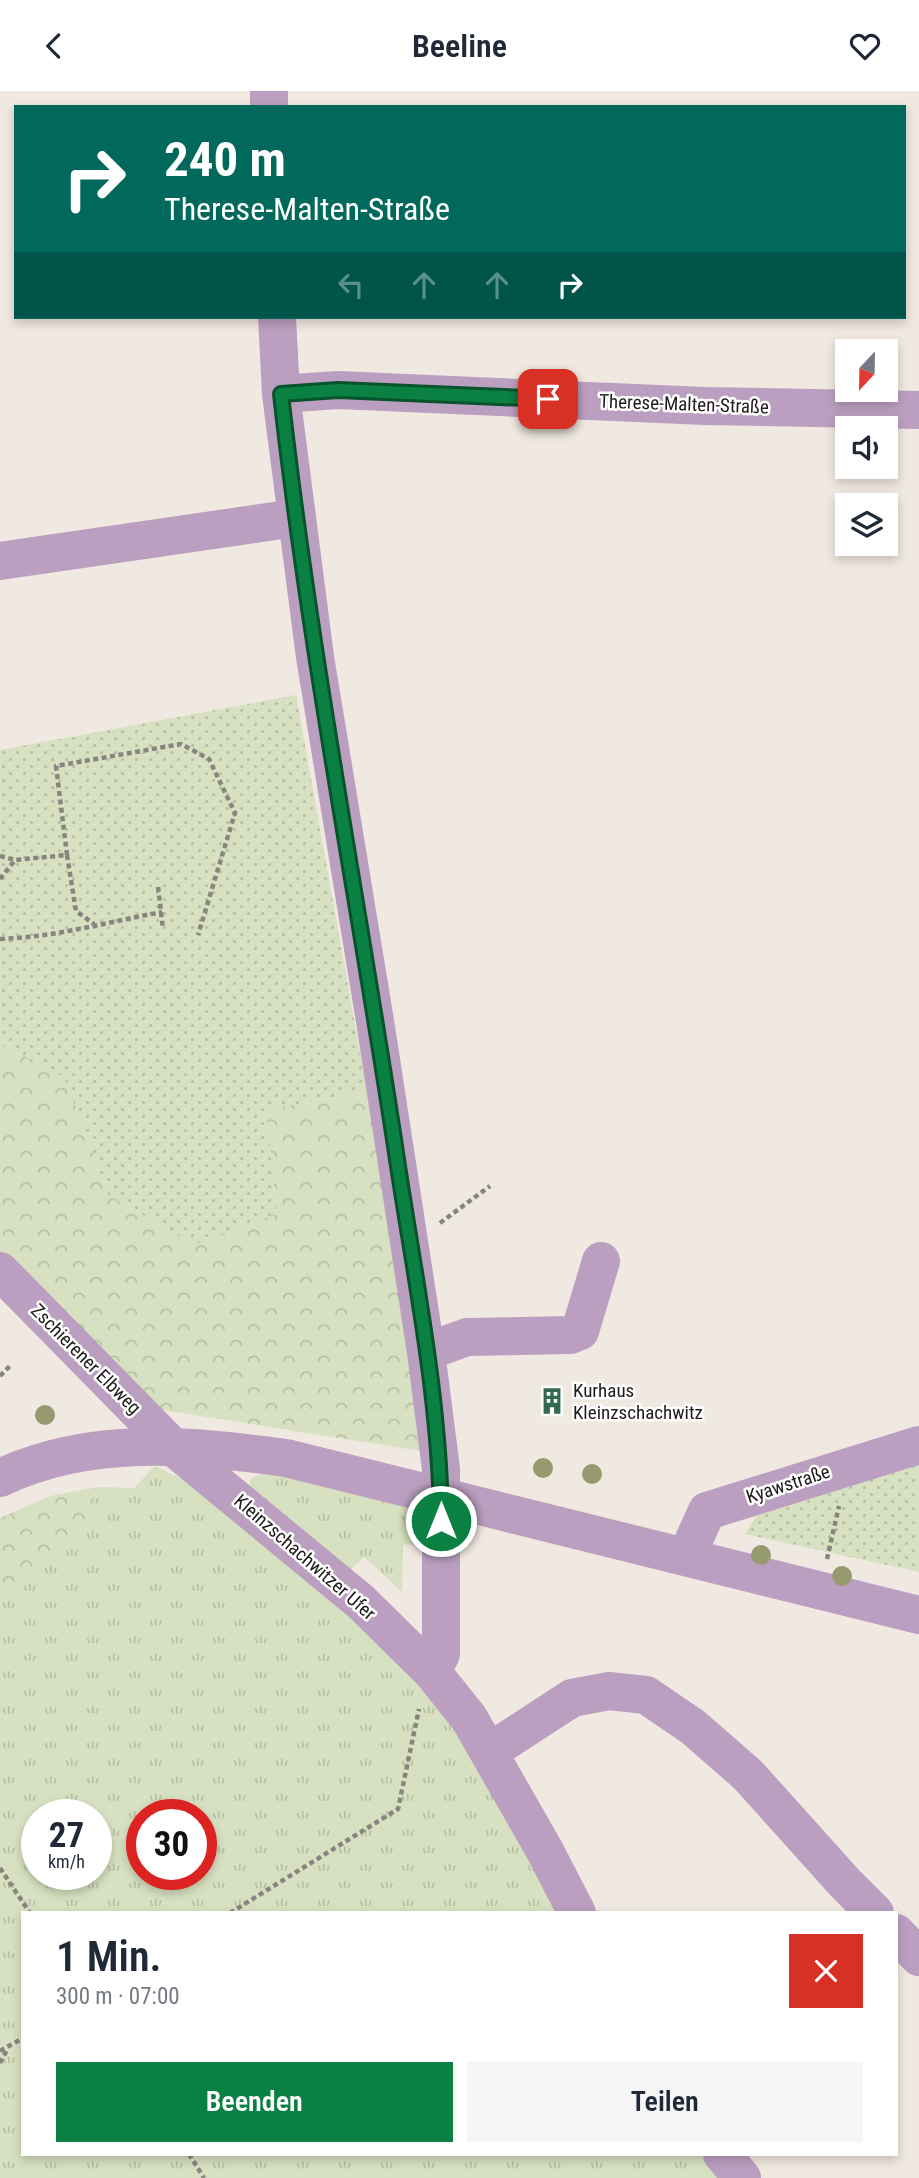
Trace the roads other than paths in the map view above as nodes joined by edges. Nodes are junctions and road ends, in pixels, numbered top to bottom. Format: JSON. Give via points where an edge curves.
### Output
{"nodes":[{"id":1,"x":276,"y":319,"type":"edge"},
{"id":2,"x":281,"y":394,"type":"junction"},
{"id":3,"x":919,"y":410,"type":"edge"},
{"id":4,"x":295,"y":518,"type":"junction"},
{"id":5,"x":0,"y":561,"type":"edge"},
{"id":6,"x":601,"y":1261,"type":"dead end"},
{"id":7,"x":0,"y":1272,"type":"edge"},
{"id":8,"x":426,"y":1352,"type":"junction"},
{"id":9,"x":919,"y":1445,"type":"edge"},
{"id":10,"x":173,"y":1447,"type":"junction"},
{"id":11,"x":0,"y":1478,"type":"edge"},
{"id":12,"x":440,"y":1494,"type":"junction"},
{"id":13,"x":686,"y":1557,"type":"junction"},
{"id":14,"x":919,"y":1615,"type":"edge"},
{"id":15,"x":432,"y":1672,"type":"junction"},
{"id":16,"x":489,"y":1752,"type":"junction"},
{"id":17,"x":576,"y":1911,"type":"edge"},
{"id":18,"x":873,"y":1911,"type":"edge"},
{"id":19,"x":898,"y":1935,"type":"edge"},
{"id":20,"x":919,"y":1957,"type":"edge"},
{"id":21,"x":724,"y":2156,"type":"edge"},
{"id":22,"x":742,"y":2178,"type":"edge"}],
"edges":[{"from":1,"to":2,"type":"street"},
{"from":2,"to":3,"type":"street","name":"Therese-Malten-Straße","via":[[338,390]]},
{"from":2,"to":4,"type":"street"},
{"from":4,"to":5,"type":"street"},
{"from":4,"to":8,"type":"street"},
{"from":6,"to":8,"type":"street","via":[[580,1331],[467,1337]]},
{"from":7,"to":10,"type":"street","name":"Zschierener Elbweg"},
{"from":8,"to":12,"type":"street"},
{"from":9,"to":13,"type":"street","name":"Kyawstraße","via":[[707,1511]]},
{"from":10,"to":11,"type":"street","via":[[116,1446],[30,1464]]},
{"from":10,"to":12,"type":"street","via":[[286,1458]]},
{"from":10,"to":15,"type":"street","name":"Kleinzschachwitzer Ufer","via":[[360,1602]]},
{"from":12,"to":13,"type":"street"},
{"from":12,"to":15,"type":"street","via":[[441,1654]]},
{"from":13,"to":14,"type":"street"},
{"from":15,"to":16,"type":"street","name":"Kleinzschachwitzer Ufer"},
{"from":16,"to":17,"type":"street","name":"Kleinzschachwitzer Ufer"},
{"from":16,"to":18,"type":"street","via":[[572,1698],[609,1691],[646,1695],[693,1727],[748,1775]]},
{"from":19,"to":20,"type":"street"},
{"from":21,"to":22,"type":"street"}]}
